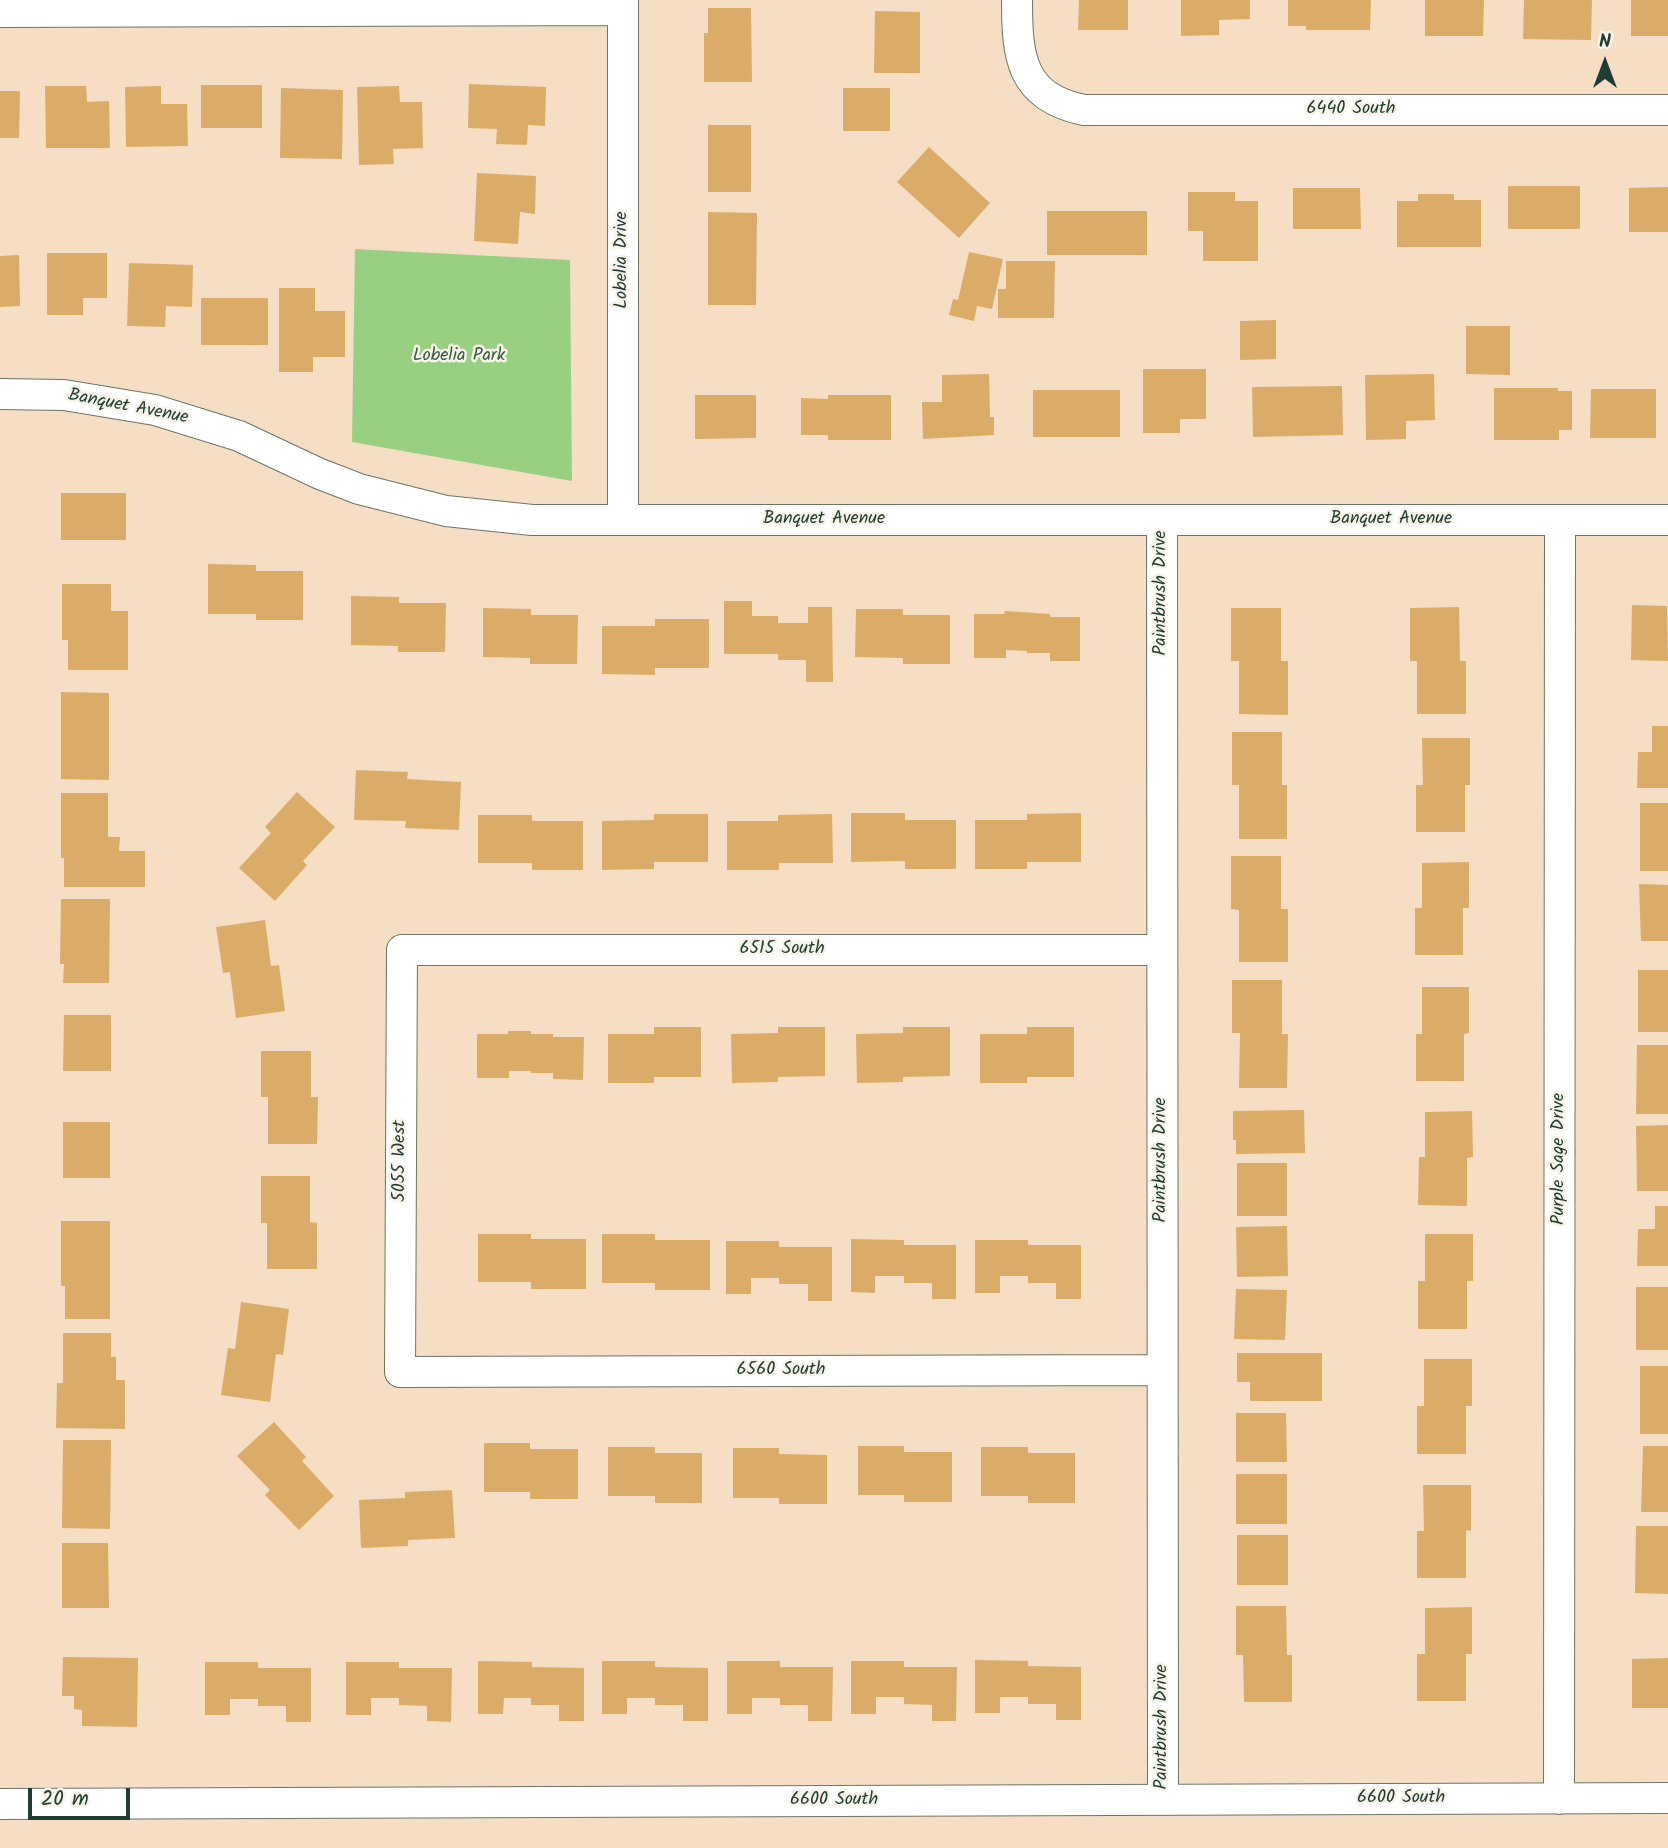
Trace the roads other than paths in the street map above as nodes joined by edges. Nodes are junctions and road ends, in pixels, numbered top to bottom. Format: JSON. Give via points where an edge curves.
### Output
{"nodes":[{"id":1,"x":1017,"y":0,"type":"edge"},
{"id":2,"x":623,"y":5,"type":"edge"},
{"id":3,"x":0,"y":12,"type":"edge"},
{"id":4,"x":1668,"y":110,"type":"edge"},
{"id":5,"x":0,"y":394,"type":"edge"},
{"id":6,"x":623,"y":520,"type":"junction"},
{"id":7,"x":1162,"y":520,"type":"junction"},
{"id":8,"x":1560,"y":520,"type":"junction"},
{"id":9,"x":1668,"y":520,"type":"edge"},
{"id":10,"x":402,"y":950,"type":"joint"},
{"id":11,"x":1162,"y":950,"type":"junction"},
{"id":12,"x":1163,"y":1370,"type":"junction"},
{"id":13,"x":400,"y":1373,"type":"joint"},
{"id":14,"x":1668,"y":1798,"type":"edge"},
{"id":15,"x":1559,"y":1799,"type":"junction"},
{"id":16,"x":1163,"y":1800,"type":"junction"},
{"id":17,"x":0,"y":1804,"type":"edge"}],
"edges":[{"from":1,"to":4,"type":"street","name":"6440 South","via":[[1022,63],[1038,90],[1067,107],[1100,111]]},
{"from":2,"to":3,"type":"street"},
{"from":2,"to":6,"type":"street","name":"Lobelia Drive"},
{"from":5,"to":6,"type":"street","name":"Banquet Avenue","via":[[64,395],[155,410],[239,436],[359,489],[446,511],[532,520]]},
{"from":6,"to":7,"type":"street","name":"Banquet Avenue"},
{"from":7,"to":8,"type":"street","name":"Banquet Avenue"},
{"from":7,"to":11,"type":"street","name":"Paintbrush Drive"},
{"from":8,"to":9,"type":"street","name":"Banquet Avenue"},
{"from":8,"to":15,"type":"street","name":"Purple Sage Drive"},
{"from":10,"to":11,"type":"street","name":"6515 South"},
{"from":10,"to":13,"type":"street","name":"5055 West"},
{"from":11,"to":12,"type":"street","name":"Paintbrush Drive"},
{"from":12,"to":13,"type":"street","name":"6560 South"},
{"from":12,"to":16,"type":"street","name":"Paintbrush Drive"},
{"from":14,"to":15,"type":"street","name":"6600 South"},
{"from":15,"to":16,"type":"street","name":"6600 South"},
{"from":16,"to":17,"type":"street","name":"6600 South"}]}
